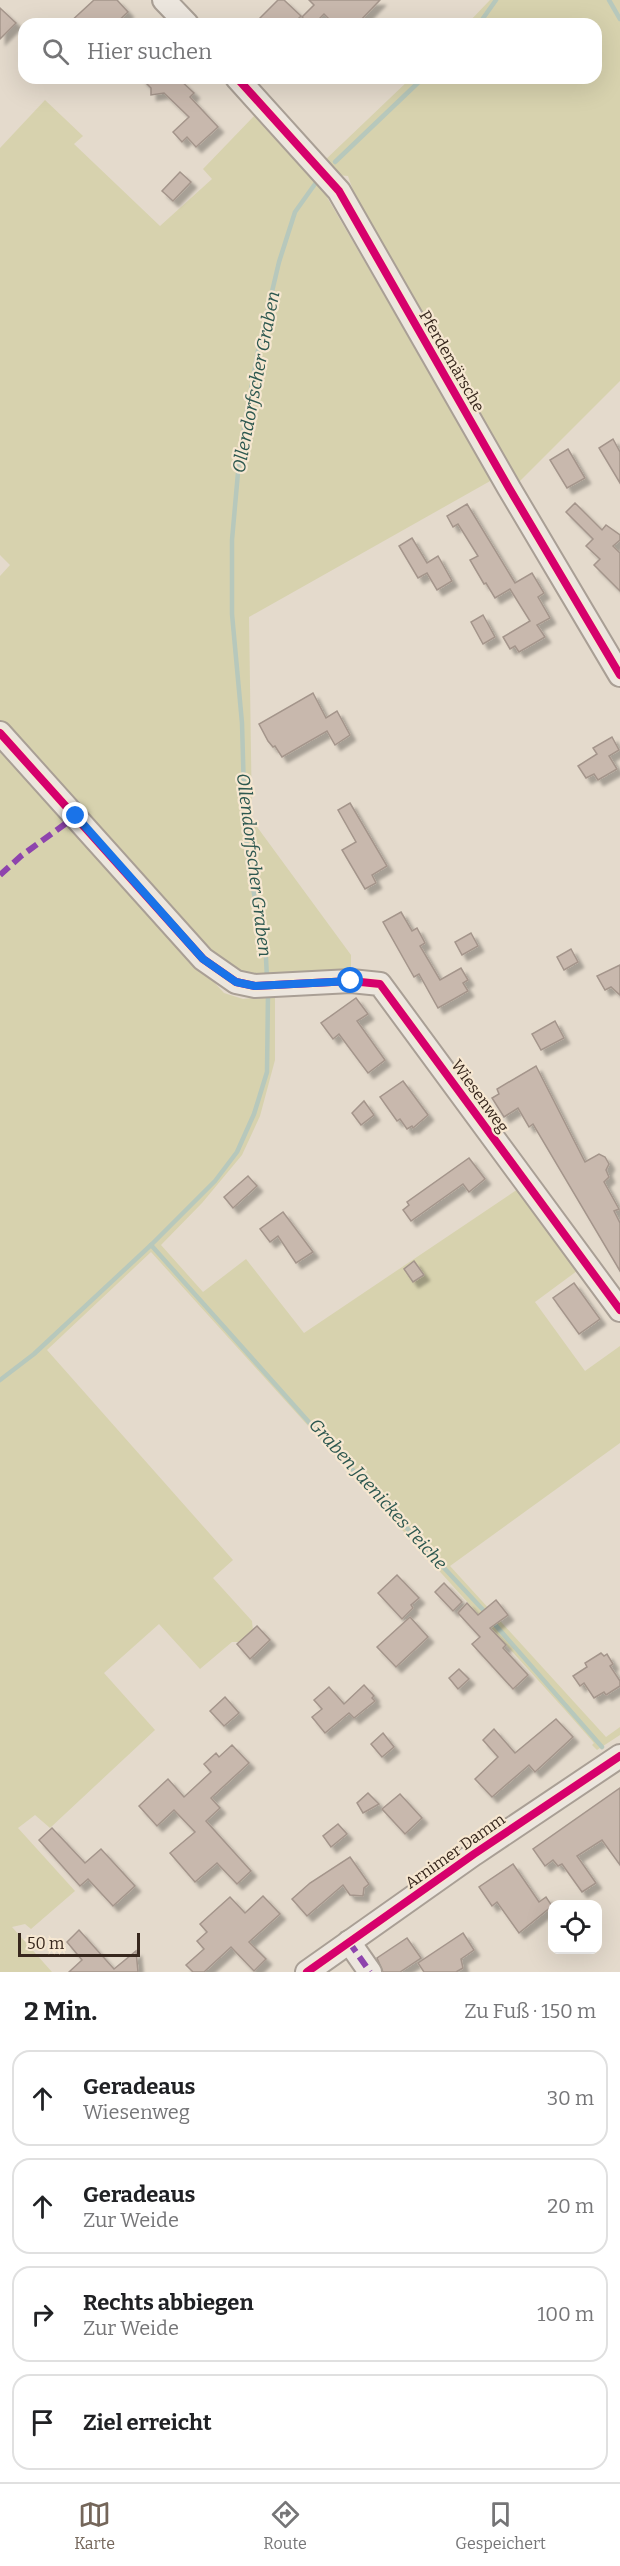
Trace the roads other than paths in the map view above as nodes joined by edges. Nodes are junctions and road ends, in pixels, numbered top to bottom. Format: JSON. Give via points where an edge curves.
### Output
{"nodes":[{"id":1,"x":164,"y":0,"type":"edge"},
{"id":2,"x":181,"y":18,"type":"edge"},
{"id":3,"x":243,"y":84,"type":"edge"},
{"id":4,"x":620,"y":675,"type":"edge"},
{"id":5,"x":0,"y":733,"type":"edge"},
{"id":6,"x":620,"y":1310,"type":"edge"},
{"id":7,"x":620,"y":1756,"type":"edge"},
{"id":8,"x":349,"y":1942,"type":"junction"},
{"id":9,"x":308,"y":1972,"type":"edge"},
{"id":10,"x":370,"y":1972,"type":"edge"}],
"edges":[{"from":1,"to":2,"type":"street"},
{"from":3,"to":4,"type":"street","name":"Pferdemärsche","via":[[339,191]]},
{"from":5,"to":6,"type":"street","name":"Wiesenweg","via":[[203,959],[236,982],[265,986],[351,981],[380,984]]},
{"from":7,"to":8,"type":"street","name":"Arnimer Damm"},
{"from":8,"to":9,"type":"street","name":"Arnimer Damm"},
{"from":8,"to":10,"type":"street"}]}
